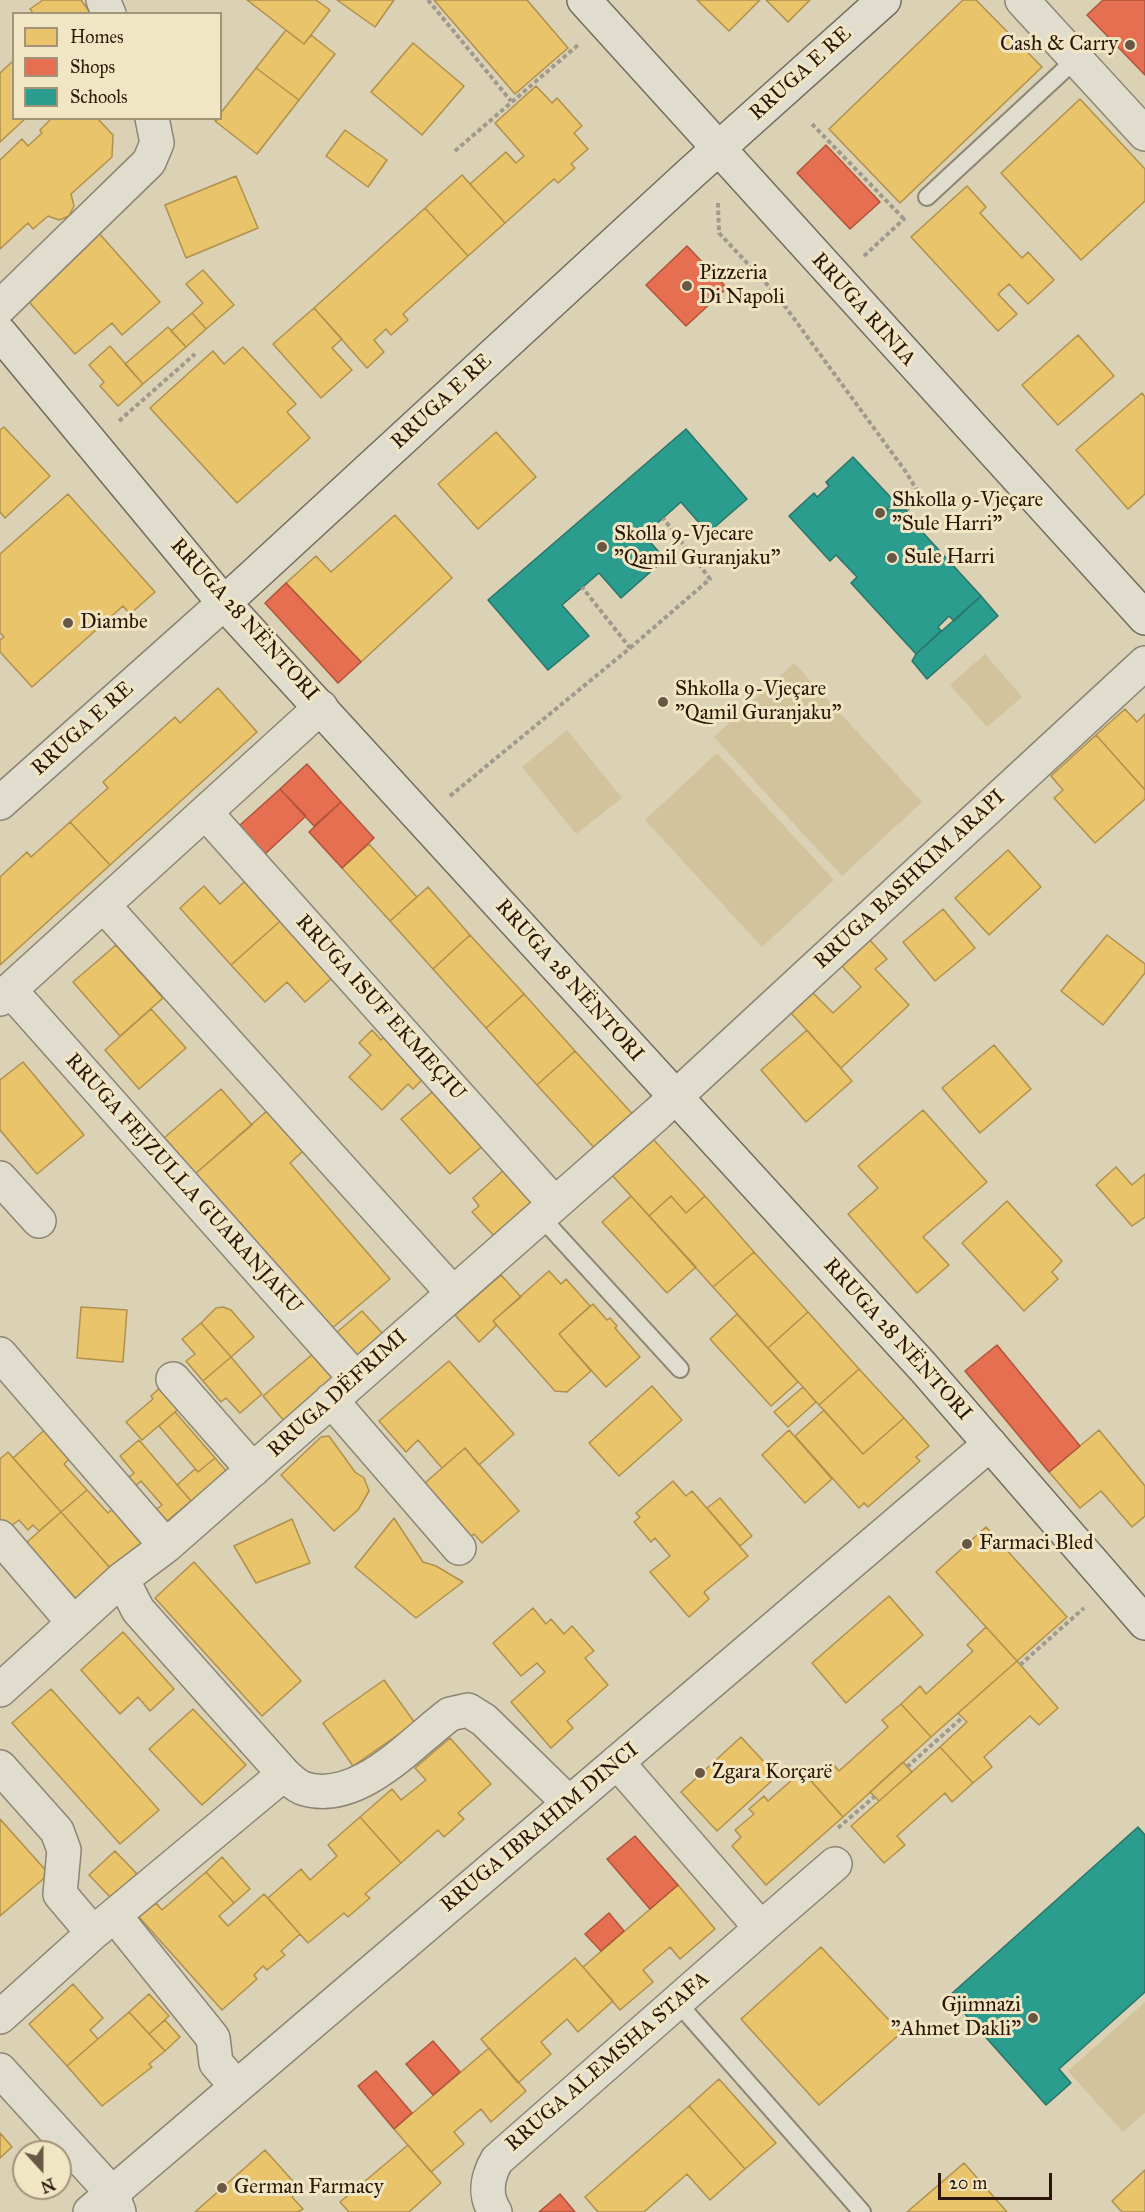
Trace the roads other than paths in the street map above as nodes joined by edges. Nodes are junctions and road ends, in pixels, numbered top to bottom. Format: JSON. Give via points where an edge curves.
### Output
{"nodes":[{"id":1,"x":584,"y":0,"type":"edge"},
{"id":2,"x":884,"y":0,"type":"edge"},
{"id":3,"x":1022,"y":0,"type":"edge"},
{"id":4,"x":1076,"y":59,"type":"junction"},
{"id":5,"x":153,"y":120,"type":"edge"},
{"id":6,"x":1145,"y":134,"type":"edge"},
{"id":7,"x":718,"y":149,"type":"junction"},
{"id":8,"x":927,"y":197,"type":"road end"},
{"id":9,"x":0,"y":307,"type":"edge"},
{"id":10,"x":0,"y":333,"type":"edge"},
{"id":11,"x":224,"y":603,"type":"junction"},
{"id":12,"x":1145,"y":618,"type":"edge"},
{"id":13,"x":1145,"y":663,"type":"edge"},
{"id":14,"x":321,"y":706,"type":"junction"},
{"id":15,"x":0,"y":803,"type":"edge"},
{"id":16,"x":206,"y":813,"type":"junction"},
{"id":17,"x":104,"y":906,"type":"junction"},
{"id":18,"x":5,"y":994,"type":"edge"},
{"id":19,"x":675,"y":1098,"type":"junction"},
{"id":20,"x":0,"y":1178,"type":"edge"},
{"id":21,"x":547,"y":1209,"type":"junction"},
{"id":22,"x":39,"y":1221,"type":"dead end"},
{"id":23,"x":452,"y":1292,"type":"junction"},
{"id":24,"x":0,"y":1354,"type":"edge"},
{"id":25,"x":680,"y":1369,"type":"dead end"},
{"id":26,"x":173,"y":1379,"type":"dead end"},
{"id":27,"x":356,"y":1379,"type":"junction"},
{"id":28,"x":331,"y":1400,"type":"junction"},
{"id":29,"x":990,"y":1444,"type":"junction"},
{"id":30,"x":253,"y":1470,"type":"junction"},
{"id":31,"x":0,"y":1538,"type":"edge"},
{"id":32,"x":166,"y":1546,"type":"junction"},
{"id":33,"x":459,"y":1548,"type":"dead end"},
{"id":34,"x":122,"y":1579,"type":"junction"},
{"id":35,"x":1140,"y":1607,"type":"edge"},
{"id":36,"x":73,"y":1622,"type":"junction"},
{"id":37,"x":0,"y":1690,"type":"edge"},
{"id":38,"x":617,"y":1762,"type":"junction"},
{"id":39,"x":0,"y":1767,"type":"edge"},
{"id":40,"x":284,"y":1774,"type":"junction"},
{"id":41,"x":569,"y":1803,"type":"junction"},
{"id":42,"x":835,"y":1864,"type":"dead end"},
{"id":43,"x":104,"y":1925,"type":"junction"},
{"id":44,"x":761,"y":1928,"type":"junction"},
{"id":45,"x":677,"y":2002,"type":"junction"},
{"id":46,"x":0,"y":2017,"type":"edge"},
{"id":47,"x":0,"y":2070,"type":"edge"},
{"id":48,"x":236,"y":2086,"type":"junction"},
{"id":49,"x":107,"y":2206,"type":"edge"},
{"id":50,"x":495,"y":2212,"type":"edge"},
{"id":51,"x":862,"y":2212,"type":"edge"}],
"edges":[{"from":1,"to":7,"type":"street","name":"RRUGA RINIA"},
{"from":2,"to":7,"type":"street","name":"RRUGA E RE"},
{"from":3,"to":4,"type":"street"},
{"from":4,"to":6,"type":"street"},
{"from":4,"to":8,"type":"lane"},
{"from":5,"to":9,"type":"street","via":[[157,143],[149,162]]},
{"from":7,"to":11,"type":"street","name":"RRUGA E RE"},
{"from":7,"to":12,"type":"street","name":"RRUGA RINIA"},
{"from":10,"to":11,"type":"street","name":"RRUGA 28 NËNTORI"},
{"from":11,"to":14,"type":"street","name":"RRUGA 28 NËNTORI"},
{"from":11,"to":15,"type":"street","name":"RRUGA E RE"},
{"from":13,"to":19,"type":"street","name":"RRUGA BASHKIM ARAPI"},
{"from":14,"to":16,"type":"street"},
{"from":14,"to":19,"type":"street","name":"RRUGA 28 NËNTORI"},
{"from":16,"to":17,"type":"street"},
{"from":16,"to":21,"type":"street","name":"RRUGA ISUF EKMEÇIU"},
{"from":17,"to":18,"type":"street"},
{"from":17,"to":23,"type":"street"},
{"from":18,"to":27,"type":"street","name":"RRUGA FEJZULLA GUARANJAKU"},
{"from":19,"to":21,"type":"street","name":"RRUGA DËFRIMI"},
{"from":19,"to":29,"type":"street","name":"RRUGA 28 NËNTORI"},
{"from":20,"to":22,"type":"street"},
{"from":21,"to":23,"type":"street","name":"RRUGA DËFRIMI"},
{"from":21,"to":25,"type":"lane"},
{"from":23,"to":27,"type":"street","name":"RRUGA DËFRIMI"},
{"from":24,"to":32,"type":"street"},
{"from":26,"to":30,"type":"street"},
{"from":27,"to":28,"type":"street","name":"RRUGA DËFRIMI"},
{"from":28,"to":30,"type":"street","name":"RRUGA DËFRIMI"},
{"from":28,"to":33,"type":"street"},
{"from":29,"to":35,"type":"street","name":"RRUGA 28 NËNTORI"},
{"from":29,"to":38,"type":"street","name":"RRUGA IBRAHIM DINCI"},
{"from":30,"to":32,"type":"street","name":"RRUGA DËFRIMI"},
{"from":31,"to":36,"type":"street"},
{"from":32,"to":34,"type":"street","name":"RRUGA DËFRIMI"},
{"from":34,"to":36,"type":"street","name":"RRUGA DËFRIMI"},
{"from":34,"to":40,"type":"street","via":[[138,1610]]},
{"from":36,"to":37,"type":"street","name":"RRUGA DËFRIMI"},
{"from":38,"to":41,"type":"street","name":"RRUGA IBRAHIM DINCI"},
{"from":38,"to":44,"type":"street"},
{"from":39,"to":43,"type":"street","via":[[57,1831],[64,1850],[60,1894]]},
{"from":40,"to":41,"type":"street","via":[[300,1787],[312,1790],[329,1791],[360,1783],[450,1714],[468,1710],[484,1720]]},
{"from":40,"to":43,"type":"street"},
{"from":41,"to":48,"type":"street","name":"RRUGA IBRAHIM DINCI"},
{"from":42,"to":44,"type":"street","name":"RRUGA ALEMSHA STAFA"},
{"from":43,"to":46,"type":"street"},
{"from":43,"to":48,"type":"street","via":[[213,2038],[216,2063]]},
{"from":44,"to":45,"type":"street","name":"RRUGA ALEMSHA STAFA"},
{"from":45,"to":50,"type":"street","name":"RRUGA ALEMSHA STAFA","via":[[497,2160],[488,2181],[488,2195]]},
{"from":45,"to":51,"type":"lane"},
{"from":47,"to":49,"type":"street"},
{"from":48,"to":49,"type":"street","name":"RRUGA IBRAHIM DINCI"}]}
